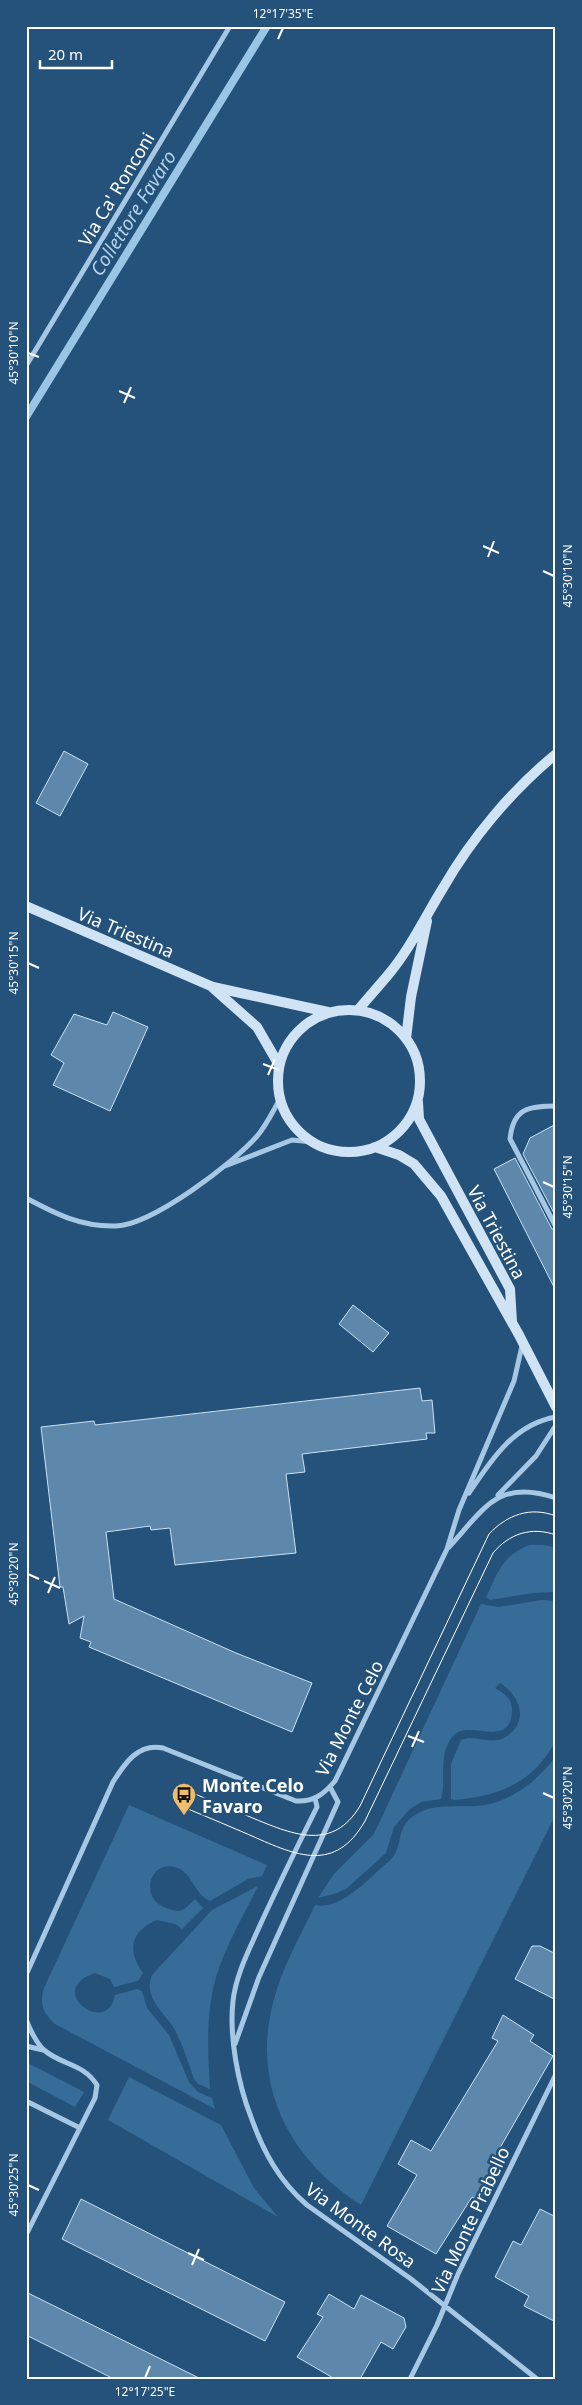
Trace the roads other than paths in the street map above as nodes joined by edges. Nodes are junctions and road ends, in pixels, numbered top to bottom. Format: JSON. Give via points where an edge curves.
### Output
{"nodes":[{"id":1,"x":230,"y":26,"type":"edge"},
{"id":2,"x":26,"y":366,"type":"edge"},
{"id":3,"x":556,"y":754,"type":"edge"},
{"id":4,"x":26,"y":906,"type":"edge"},
{"id":5,"x":428,"y":915,"type":"junction"},
{"id":6,"x":213,"y":987,"type":"junction"},
{"id":7,"x":358,"y":1010,"type":"junction"},
{"id":8,"x":328,"y":1012,"type":"junction"},
{"id":9,"x":406,"y":1039,"type":"junction"},
{"id":10,"x":279,"y":1065,"type":"junction"},
{"id":11,"x":280,"y":1099,"type":"junction"},
{"id":12,"x":418,"y":1099,"type":"junction"},
{"id":13,"x":556,"y":1106,"type":"edge"},
{"id":14,"x":313,"y":1142,"type":"junction"},
{"id":15,"x":375,"y":1147,"type":"junction"},
{"id":16,"x":222,"y":1167,"type":"junction"},
{"id":17,"x":26,"y":1198,"type":"edge"},
{"id":18,"x":556,"y":1227,"type":"edge"},
{"id":19,"x":513,"y":1326,"type":"junction"},
{"id":20,"x":522,"y":1344,"type":"junction"},
{"id":21,"x":556,"y":1407,"type":"edge"},
{"id":22,"x":556,"y":1417,"type":"edge"},
{"id":23,"x":556,"y":1425,"type":"edge"},
{"id":24,"x":556,"y":1498,"type":"edge"},
{"id":25,"x":493,"y":1501,"type":"junction"},
{"id":26,"x":463,"y":1502,"type":"junction"},
{"id":27,"x":447,"y":1549,"type":"junction"},
{"id":28,"x":330,"y":1787,"type":"junction"},
{"id":29,"x":315,"y":1798,"type":"junction"},
{"id":30,"x":26,"y":1972,"type":"edge"},
{"id":31,"x":26,"y":2019,"type":"edge"},
{"id":32,"x":235,"y":2044,"type":"junction"},
{"id":33,"x":26,"y":2046,"type":"edge"},
{"id":34,"x":44,"y":2050,"type":"junction"},
{"id":35,"x":556,"y":2074,"type":"edge"},
{"id":36,"x":26,"y":2101,"type":"edge"},
{"id":37,"x":80,"y":2128,"type":"junction"},
{"id":38,"x":26,"y":2235,"type":"edge"},
{"id":39,"x":445,"y":2306,"type":"junction"},
{"id":40,"x":410,"y":2379,"type":"edge"},
{"id":41,"x":537,"y":2379,"type":"edge"}],
"edges":[{"from":1,"to":2,"type":"street","name":"Via Ca' Ronconi"},
{"from":3,"to":5,"type":"street","via":[[487,825]]},
{"from":4,"to":6,"type":"street","name":"Via Triestina"},
{"from":5,"to":7,"type":"street","via":[[388,976]]},
{"from":5,"to":9,"type":"street"},
{"from":6,"to":8,"type":"street","name":"Via Triestina"},
{"from":6,"to":10,"type":"street","name":"Via Triestina","via":[[258,1027]]},
{"from":7,"to":8,"type":"street"},
{"from":7,"to":9,"type":"street","via":[[393,1025]]},
{"from":8,"to":10,"type":"street","via":[[297,1032]]},
{"from":9,"to":12,"type":"street","via":[[416,1057],[420,1078]]},
{"from":10,"to":11,"type":"street"},
{"from":11,"to":14,"type":"street","via":[[292,1124]]},
{"from":11,"to":16,"type":"street","via":[[258,1135]]},
{"from":12,"to":15,"type":"street","via":[[409,1119],[394,1136]]},
{"from":12,"to":19,"type":"street","name":"Via Triestina","via":[[419,1119],[510,1289]]},
{"from":13,"to":18,"type":"street","via":[[532,1106],[517,1116],[511,1126],[510,1138]]},
{"from":14,"to":15,"type":"street","via":[[340,1151],[354,1152]]},
{"from":14,"to":16,"type":"street","via":[[292,1140]]},
{"from":15,"to":19,"type":"street","via":[[404,1158],[425,1176],[440,1196]]},
{"from":16,"to":17,"type":"street","via":[[156,1213],[118,1226],[76,1222]]},
{"from":19,"to":20,"type":"street","name":"Via Triestina"},
{"from":20,"to":21,"type":"street","name":"Via Triestina"},
{"from":20,"to":26,"type":"street","name":"Via Monte Celo","via":[[514,1381]]},
{"from":22,"to":26,"type":"street","name":"Via Monte Celo","via":[[534,1422],[521,1430],[491,1461]]},
{"from":23,"to":25,"type":"street","name":"Via Monte Celo","via":[[536,1456]]},
{"from":24,"to":25,"type":"street","name":"Via Monte Celo","via":[[518,1491],[507,1492]]},
{"from":25,"to":27,"type":"street","name":"Via Monte Celo"},
{"from":26,"to":27,"type":"street","name":"Via Monte Celo"},
{"from":27,"to":28,"type":"street","name":"Via Monte Celo","via":[[344,1766]]},
{"from":28,"to":29,"type":"street","name":"Via Monte Celo"},
{"from":28,"to":32,"type":"street","name":"Via Monte Rosa","via":[[338,1802],[259,1977]]},
{"from":29,"to":30,"type":"street","name":"Via Monte Celo","via":[[308,1801],[288,1799],[163,1748],[154,1746],[138,1751],[113,1782]]},
{"from":29,"to":32,"type":"street","name":"Via Monte Rosa","via":[[317,1807],[237,1981],[232,2014]]},
{"from":31,"to":34,"type":"street"},
{"from":32,"to":39,"type":"street","name":"Via Monte Rosa","via":[[245,2101],[261,2145],[292,2193]]},
{"from":33,"to":34,"type":"street"},
{"from":34,"to":37,"type":"street","via":[[82,2069],[97,2085],[95,2098]]},
{"from":35,"to":39,"type":"street","name":"Via Monte Prabello"},
{"from":36,"to":37,"type":"street"},
{"from":37,"to":38,"type":"street"},
{"from":39,"to":40,"type":"street","name":"Via Monte Prabello"},
{"from":39,"to":41,"type":"street","name":"Via Monte Rosa"}]}
